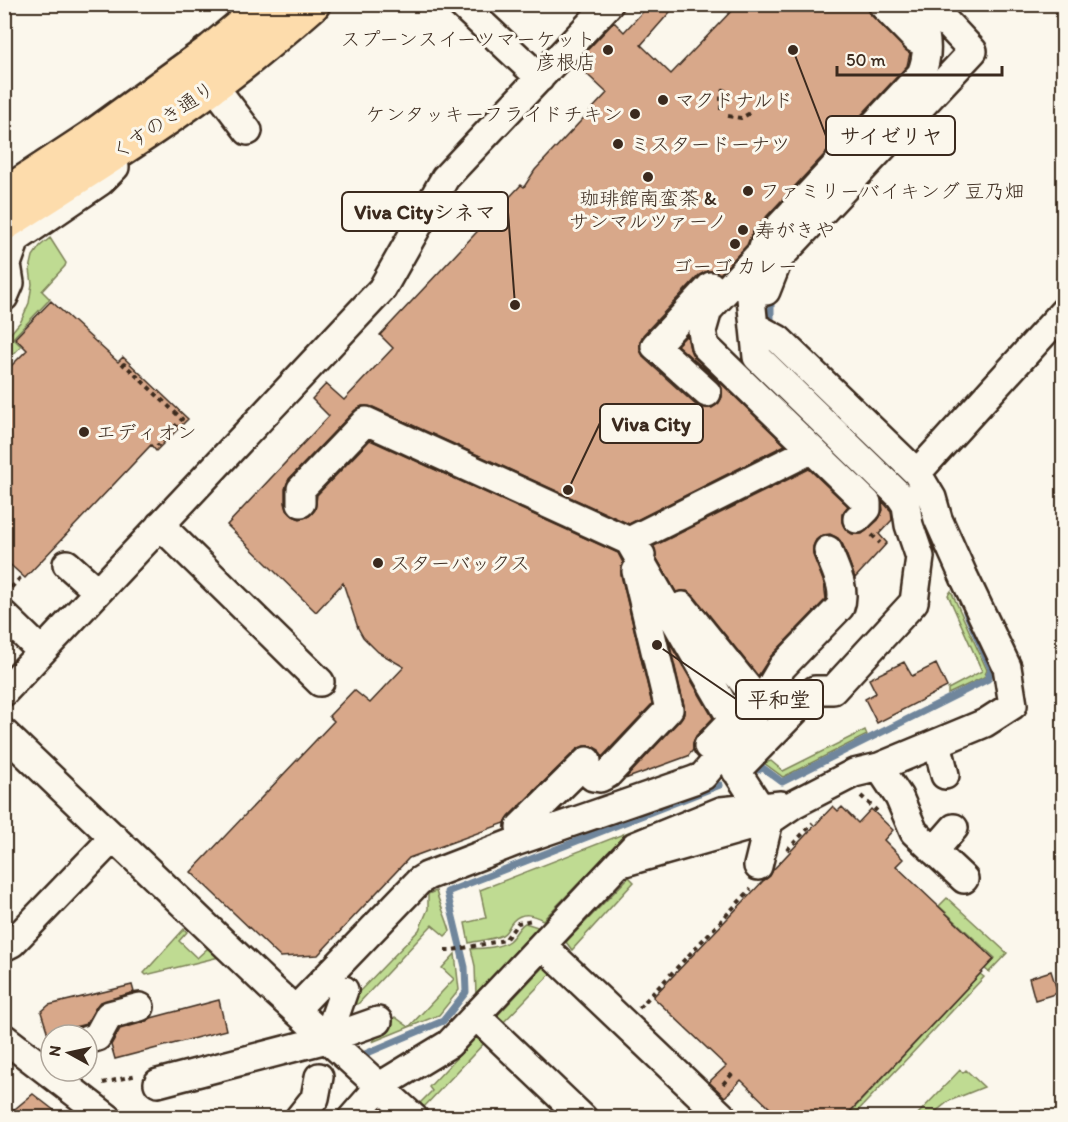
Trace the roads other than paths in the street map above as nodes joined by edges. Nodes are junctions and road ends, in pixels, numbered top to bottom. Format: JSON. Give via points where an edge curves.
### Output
{"nodes":[{"id":1,"x":267,"y":4,"type":"edge"},
{"id":2,"x":313,"y":4,"type":"edge"},
{"id":3,"x":461,"y":4,"type":"edge"},
{"id":4,"x":609,"y":4,"type":"edge"},
{"id":5,"x":865,"y":4,"type":"edge"},
{"id":6,"x":882,"y":4,"type":"edge"},
{"id":7,"x":908,"y":4,"type":"edge"},
{"id":8,"x":929,"y":4,"type":"edge"},
{"id":9,"x":913,"y":43,"type":"junction"},
{"id":10,"x":540,"y":78,"type":"junction"},
{"id":11,"x":213,"y":85,"type":"junction"},
{"id":12,"x":248,"y":131,"type":"dead end"},
{"id":13,"x":128,"y":145,"type":"junction"},
{"id":14,"x":4,"y":195,"type":"edge"},
{"id":15,"x":4,"y":224,"type":"edge"},
{"id":16,"x":4,"y":297,"type":"edge"},
{"id":17,"x":1064,"y":311,"type":"edge"},
{"id":18,"x":766,"y":332,"type":"junction"},
{"id":19,"x":707,"y":393,"type":"dead end"},
{"id":20,"x":811,"y":450,"type":"junction"},
{"id":21,"x":917,"y":473,"type":"junction"},
{"id":22,"x":305,"y":492,"type":"dead end"},
{"id":23,"x":857,"y":507,"type":"dead end"},
{"id":24,"x":160,"y":525,"type":"junction"},
{"id":25,"x":629,"y":541,"type":"junction"},
{"id":26,"x":828,"y":550,"type":"dead end"},
{"id":27,"x":67,"y":564,"type":"dead end"},
{"id":28,"x":97,"y":591,"type":"junction"},
{"id":29,"x":4,"y":615,"type":"edge"},
{"id":30,"x":41,"y":651,"type":"junction"},
{"id":31,"x":320,"y":682,"type":"dead end"},
{"id":32,"x":4,"y":692,"type":"edge"},
{"id":33,"x":752,"y":718,"type":"junction"},
{"id":34,"x":4,"y":733,"type":"edge"},
{"id":35,"x":937,"y":743,"type":"junction"},
{"id":36,"x":879,"y":767,"type":"junction"},
{"id":37,"x":945,"y":775,"type":"dead end"},
{"id":38,"x":764,"y":814,"type":"junction"},
{"id":39,"x":520,"y":827,"type":"junction"},
{"id":40,"x":954,"y":828,"type":"dead end"},
{"id":41,"x":109,"y":831,"type":"junction"},
{"id":42,"x":934,"y":851,"type":"junction"},
{"id":43,"x":618,"y":864,"type":"junction"},
{"id":44,"x":758,"y":866,"type":"dead end"},
{"id":45,"x":414,"y":877,"type":"junction"},
{"id":46,"x":964,"y":879,"type":"dead end"},
{"id":47,"x":4,"y":928,"type":"edge"},
{"id":48,"x":541,"y":935,"type":"junction"},
{"id":49,"x":4,"y":947,"type":"edge"},
{"id":50,"x":327,"y":982,"type":"junction"},
{"id":51,"x":279,"y":998,"type":"junction"},
{"id":52,"x":140,"y":1007,"type":"dead end"},
{"id":53,"x":476,"y":1016,"type":"junction"},
{"id":54,"x":378,"y":1022,"type":"dead end"},
{"id":55,"x":99,"y":1033,"type":"edge"},
{"id":56,"x":4,"y":1038,"type":"edge"},
{"id":57,"x":327,"y":1039,"type":"junction"},
{"id":58,"x":39,"y":1062,"type":"edge"},
{"id":59,"x":319,"y":1077,"type":"dead end"},
{"id":60,"x":66,"y":1083,"type":"edge"},
{"id":61,"x":158,"y":1083,"type":"dead end"},
{"id":62,"x":380,"y":1086,"type":"junction"},
{"id":63,"x":108,"y":1118,"type":"edge"},
{"id":64,"x":299,"y":1118,"type":"edge"},
{"id":65,"x":352,"y":1118,"type":"edge"},
{"id":66,"x":414,"y":1118,"type":"edge"},
{"id":67,"x":583,"y":1118,"type":"edge"},
{"id":68,"x":724,"y":1118,"type":"edge"}],
"edges":[{"from":1,"to":14,"type":"main road","name":"くすのき通り","via":[[212,50]]},
{"from":2,"to":11,"type":"main road","name":"くすのき通り"},
{"from":3,"to":10,"type":"street"},
{"from":4,"to":10,"type":"street"},
{"from":5,"to":9,"type":"street"},
{"from":6,"to":9,"type":"street"},
{"from":7,"to":18,"type":"street","via":[[927,44],[921,74],[765,243],[750,288]]},
{"from":8,"to":18,"type":"street","via":[[973,51],[779,258],[766,291]]},
{"from":9,"to":19,"type":"street","via":[[904,76],[896,86],[655,346]]},
{"from":9,"to":20,"type":"street","via":[[930,57],[927,74],[704,318],[705,346]]},
{"from":10,"to":24,"type":"street","via":[[442,182],[382,289]]},
{"from":11,"to":12,"type":"street"},
{"from":11,"to":13,"type":"main road","name":"くすのき通り"},
{"from":13,"to":15,"type":"main road","name":"くすのき通り"},
{"from":13,"to":16,"type":"street","via":[[101,181],[16,239],[7,264],[10,283]]},
{"from":17,"to":21,"type":"street"},
{"from":18,"to":21,"type":"street"},
{"from":18,"to":38,"type":"street","via":[[757,357],[900,496],[920,557],[914,602],[833,690],[815,690],[733,766]]},
{"from":20,"to":23,"type":"street"},
{"from":20,"to":25,"type":"street"},
{"from":21,"to":35,"type":"street","via":[[932,498],[1007,667],[1014,705],[985,723]]},
{"from":22,"to":25,"type":"street","via":[[366,421]]},
{"from":24,"to":28,"type":"street"},
{"from":24,"to":31,"type":"street"},
{"from":25,"to":33,"type":"street","via":[[752,693]]},
{"from":25,"to":39,"type":"street","via":[[669,709],[608,774],[593,777],[586,766]]},
{"from":25,"to":39,"type":"street","via":[[730,716],[728,725],[689,764]]},
{"from":26,"to":33,"type":"street","via":[[844,598],[840,607],[782,667]]},
{"from":27,"to":28,"type":"street"},
{"from":28,"to":30,"type":"street"},
{"from":29,"to":30,"type":"street"},
{"from":30,"to":32,"type":"street"},
{"from":33,"to":45,"type":"street","via":[[717,760],[694,780],[427,876]]},
{"from":34,"to":41,"type":"street","via":[[23,761],[61,797]]},
{"from":35,"to":36,"type":"street"},
{"from":35,"to":37,"type":"street"},
{"from":36,"to":38,"type":"street","via":[[854,773],[794,804]]},
{"from":36,"to":42,"type":"street","via":[[899,797],[914,832]]},
{"from":38,"to":43,"type":"street","via":[[682,856]]},
{"from":38,"to":43,"type":"street","via":[[721,811],[635,846]]},
{"from":38,"to":44,"type":"street"},
{"from":39,"to":45,"type":"street","via":[[420,866]]},
{"from":40,"to":42,"type":"street"},
{"from":41,"to":47,"type":"street"},
{"from":41,"to":49,"type":"street","via":[[12,943]]},
{"from":41,"to":51,"type":"street"},
{"from":42,"to":46,"type":"street"},
{"from":43,"to":48,"type":"street"},
{"from":45,"to":50,"type":"street"},
{"from":48,"to":53,"type":"street"},
{"from":48,"to":68,"type":"street"},
{"from":50,"to":51,"type":"street"},
{"from":50,"to":57,"type":"street"},
{"from":51,"to":57,"type":"street"},
{"from":52,"to":55,"type":"street","via":[[109,1015]]},
{"from":53,"to":62,"type":"street","via":[[449,1044]]},
{"from":53,"to":67,"type":"street"},
{"from":54,"to":57,"type":"street"},
{"from":56,"to":58,"type":"street"},
{"from":57,"to":61,"type":"street"},
{"from":57,"to":62,"type":"street"},
{"from":59,"to":64,"type":"street","via":[[315,1098]]},
{"from":60,"to":63,"type":"street"},
{"from":62,"to":65,"type":"street"},
{"from":62,"to":66,"type":"street"}]}
